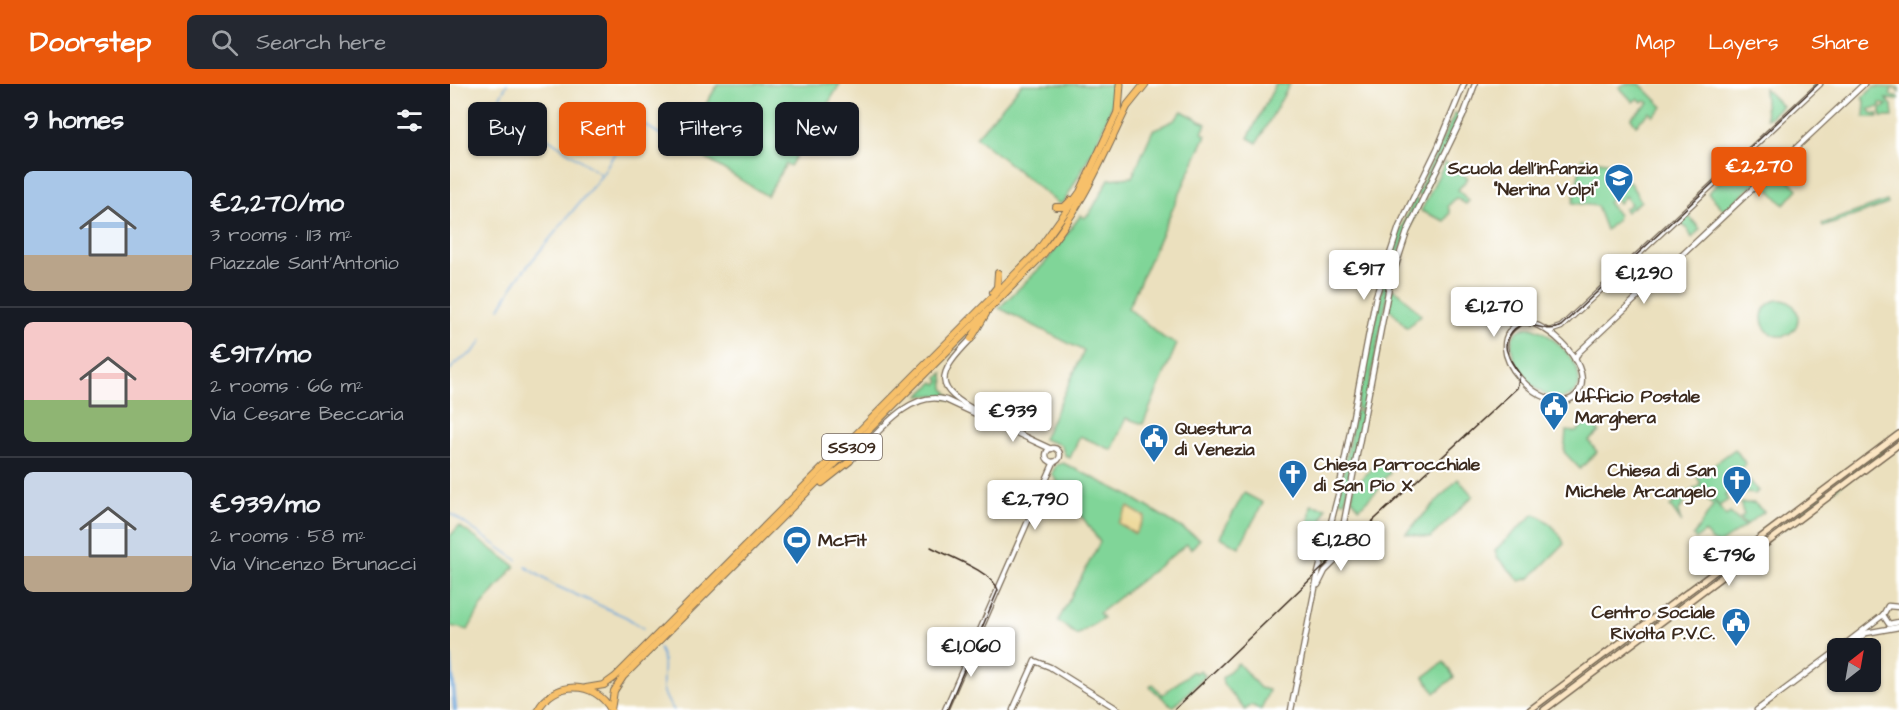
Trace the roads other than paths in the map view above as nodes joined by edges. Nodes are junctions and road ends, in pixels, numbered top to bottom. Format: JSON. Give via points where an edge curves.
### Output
{"nodes":[{"id":1,"x":1120,"y":84,"type":"edge"},
{"id":2,"x":1145,"y":84,"type":"edge"},
{"id":3,"x":1464,"y":84,"type":"edge"},
{"id":4,"x":1475,"y":84,"type":"edge"},
{"id":5,"x":1820,"y":84,"type":"edge"},
{"id":6,"x":1864,"y":84,"type":"edge"},
{"id":7,"x":1128,"y":105,"type":"joint"},
{"id":8,"x":1118,"y":111,"type":"joint"},
{"id":9,"x":1086,"y":181,"type":"junction"},
{"id":10,"x":1413,"y":198,"type":"junction"},
{"id":11,"x":1421,"y":203,"type":"junction"},
{"id":12,"x":1056,"y":207,"type":"dead end"},
{"id":13,"x":1386,"y":261,"type":"junction"},
{"id":14,"x":1396,"y":265,"type":"junction"},
{"id":15,"x":998,"y":273,"type":"dead end"},
{"id":16,"x":987,"y":307,"type":"junction"},
{"id":17,"x":1549,"y":331,"type":"junction"},
{"id":18,"x":971,"y":339,"type":"joint"},
{"id":19,"x":1575,"y":360,"type":"junction"},
{"id":20,"x":995,"y":422,"type":"junction"},
{"id":21,"x":1899,"y":434,"type":"edge"},
{"id":22,"x":1041,"y":444,"type":"junction"},
{"id":23,"x":1899,"y":444,"type":"edge"},
{"id":24,"x":1052,"y":448,"type":"junction"},
{"id":25,"x":1046,"y":453,"type":"junction"},
{"id":26,"x":850,"y":461,"type":"joint"},
{"id":27,"x":1051,"y":461,"type":"junction"},
{"id":28,"x":809,"y":492,"type":"junction"},
{"id":29,"x":1346,"y":535,"type":"junction"},
{"id":30,"x":1326,"y":539,"type":"junction"},
{"id":31,"x":1353,"y":544,"type":"junction"},
{"id":32,"x":1323,"y":551,"type":"junction"},
{"id":33,"x":1331,"y":565,"type":"junction"},
{"id":34,"x":1316,"y":589,"type":"junction"},
{"id":35,"x":1899,"y":601,"type":"edge"},
{"id":36,"x":1891,"y":605,"type":"junction"},
{"id":37,"x":1899,"y":607,"type":"edge"},
{"id":38,"x":1882,"y":615,"type":"junction"},
{"id":39,"x":1886,"y":622,"type":"junction"},
{"id":40,"x":1899,"y":622,"type":"edge"},
{"id":41,"x":1872,"y":624,"type":"junction"},
{"id":42,"x":1899,"y":627,"type":"edge"},
{"id":43,"x":1854,"y":638,"type":"edge"},
{"id":44,"x":1861,"y":638,"type":"edge"},
{"id":45,"x":1827,"y":659,"type":"edge"},
{"id":46,"x":586,"y":688,"type":"junction"},
{"id":47,"x":538,"y":710,"type":"edge"},
{"id":48,"x":611,"y":710,"type":"edge"},
{"id":49,"x":945,"y":710,"type":"edge"},
{"id":50,"x":1013,"y":710,"type":"edge"},
{"id":51,"x":1119,"y":710,"type":"edge"},
{"id":52,"x":1291,"y":710,"type":"edge"},
{"id":53,"x":1530,"y":710,"type":"edge"},
{"id":54,"x":1544,"y":710,"type":"edge"},
{"id":55,"x":1757,"y":710,"type":"edge"}],
"edges":[{"from":1,"to":8,"type":"highway","number":"SS309"},
{"from":2,"to":7,"type":"highway","number":"SS309"},
{"from":3,"to":10,"type":"street"},
{"from":4,"to":11,"type":"street"},
{"from":5,"to":17,"type":"street","via":[[1560,328]]},
{"from":6,"to":19,"type":"street","via":[[1578,352]]},
{"from":7,"to":16,"type":"main road","number":"SS309","via":[[1072,217],[1040,258]]},
{"from":8,"to":9,"type":"main road","number":"SS309"},
{"from":9,"to":12,"type":"main road","via":[[1068,204]]},
{"from":9,"to":16,"type":"main road","number":"SS309","via":[[1050,236]]},
{"from":10,"to":11,"type":"street","via":[[1418,197]]},
{"from":10,"to":13,"type":"street"},
{"from":11,"to":14,"type":"street"},
{"from":13,"to":14,"type":"street","via":[[1390,267]]},
{"from":13,"to":30,"type":"street"},
{"from":14,"to":29,"type":"street","via":[[1343,524]]},
{"from":15,"to":16,"type":"main road","via":[[996,289]]},
{"from":16,"to":18,"type":"main road"},
{"from":16,"to":28,"type":"main road","number":"SS309"},
{"from":16,"to":46,"type":"main road","number":"SS309","via":[[615,677],[604,685]]},
{"from":17,"to":19,"type":"street"},
{"from":17,"to":19,"type":"street","via":[[1530,322],[1510,330],[1505,353],[1519,377],[1547,399],[1568,401],[1578,393],[1582,382]]},
{"from":18,"to":20,"type":"street","via":[[947,367],[945,385],[953,398]]},
{"from":20,"to":22,"type":"street"},
{"from":20,"to":26,"type":"street","via":[[946,400],[924,397],[908,405]]},
{"from":21,"to":53,"type":"main road"},
{"from":22,"to":24,"type":"street"},
{"from":22,"to":25,"type":"street"},
{"from":23,"to":54,"type":"main road"},
{"from":24,"to":25,"type":"street"},
{"from":24,"to":27,"type":"street","via":[[1060,454]]},
{"from":25,"to":27,"type":"street"},
{"from":26,"to":28,"type":"main road"},
{"from":27,"to":49,"type":"street"},
{"from":28,"to":48,"type":"main road","number":"SS309","via":[[623,677],[614,691]]},
{"from":29,"to":30,"type":"street"},
{"from":29,"to":31,"type":"street"},
{"from":29,"to":31,"type":"street","via":[[1358,535],[1369,527]]},
{"from":30,"to":32,"type":"street"},
{"from":31,"to":33,"type":"street"},
{"from":32,"to":33,"type":"street"},
{"from":32,"to":34,"type":"street"},
{"from":33,"to":34,"type":"street"},
{"from":34,"to":52,"type":"street"},
{"from":35,"to":36,"type":"street"},
{"from":36,"to":37,"type":"street"},
{"from":36,"to":38,"type":"street"},
{"from":38,"to":39,"type":"street"},
{"from":38,"to":41,"type":"street"},
{"from":39,"to":40,"type":"street"},
{"from":39,"to":41,"type":"street"},
{"from":41,"to":43,"type":"street"},
{"from":42,"to":44,"type":"street","via":[[1870,632]]},
{"from":45,"to":55,"type":"street"},
{"from":46,"to":47,"type":"main road","number":"SS309","via":[[556,691]]},
{"from":46,"to":48,"type":"main road","number":"SS309","via":[[601,697]]},
{"from":50,"to":51,"type":"street","via":[[1035,661]]}]}
